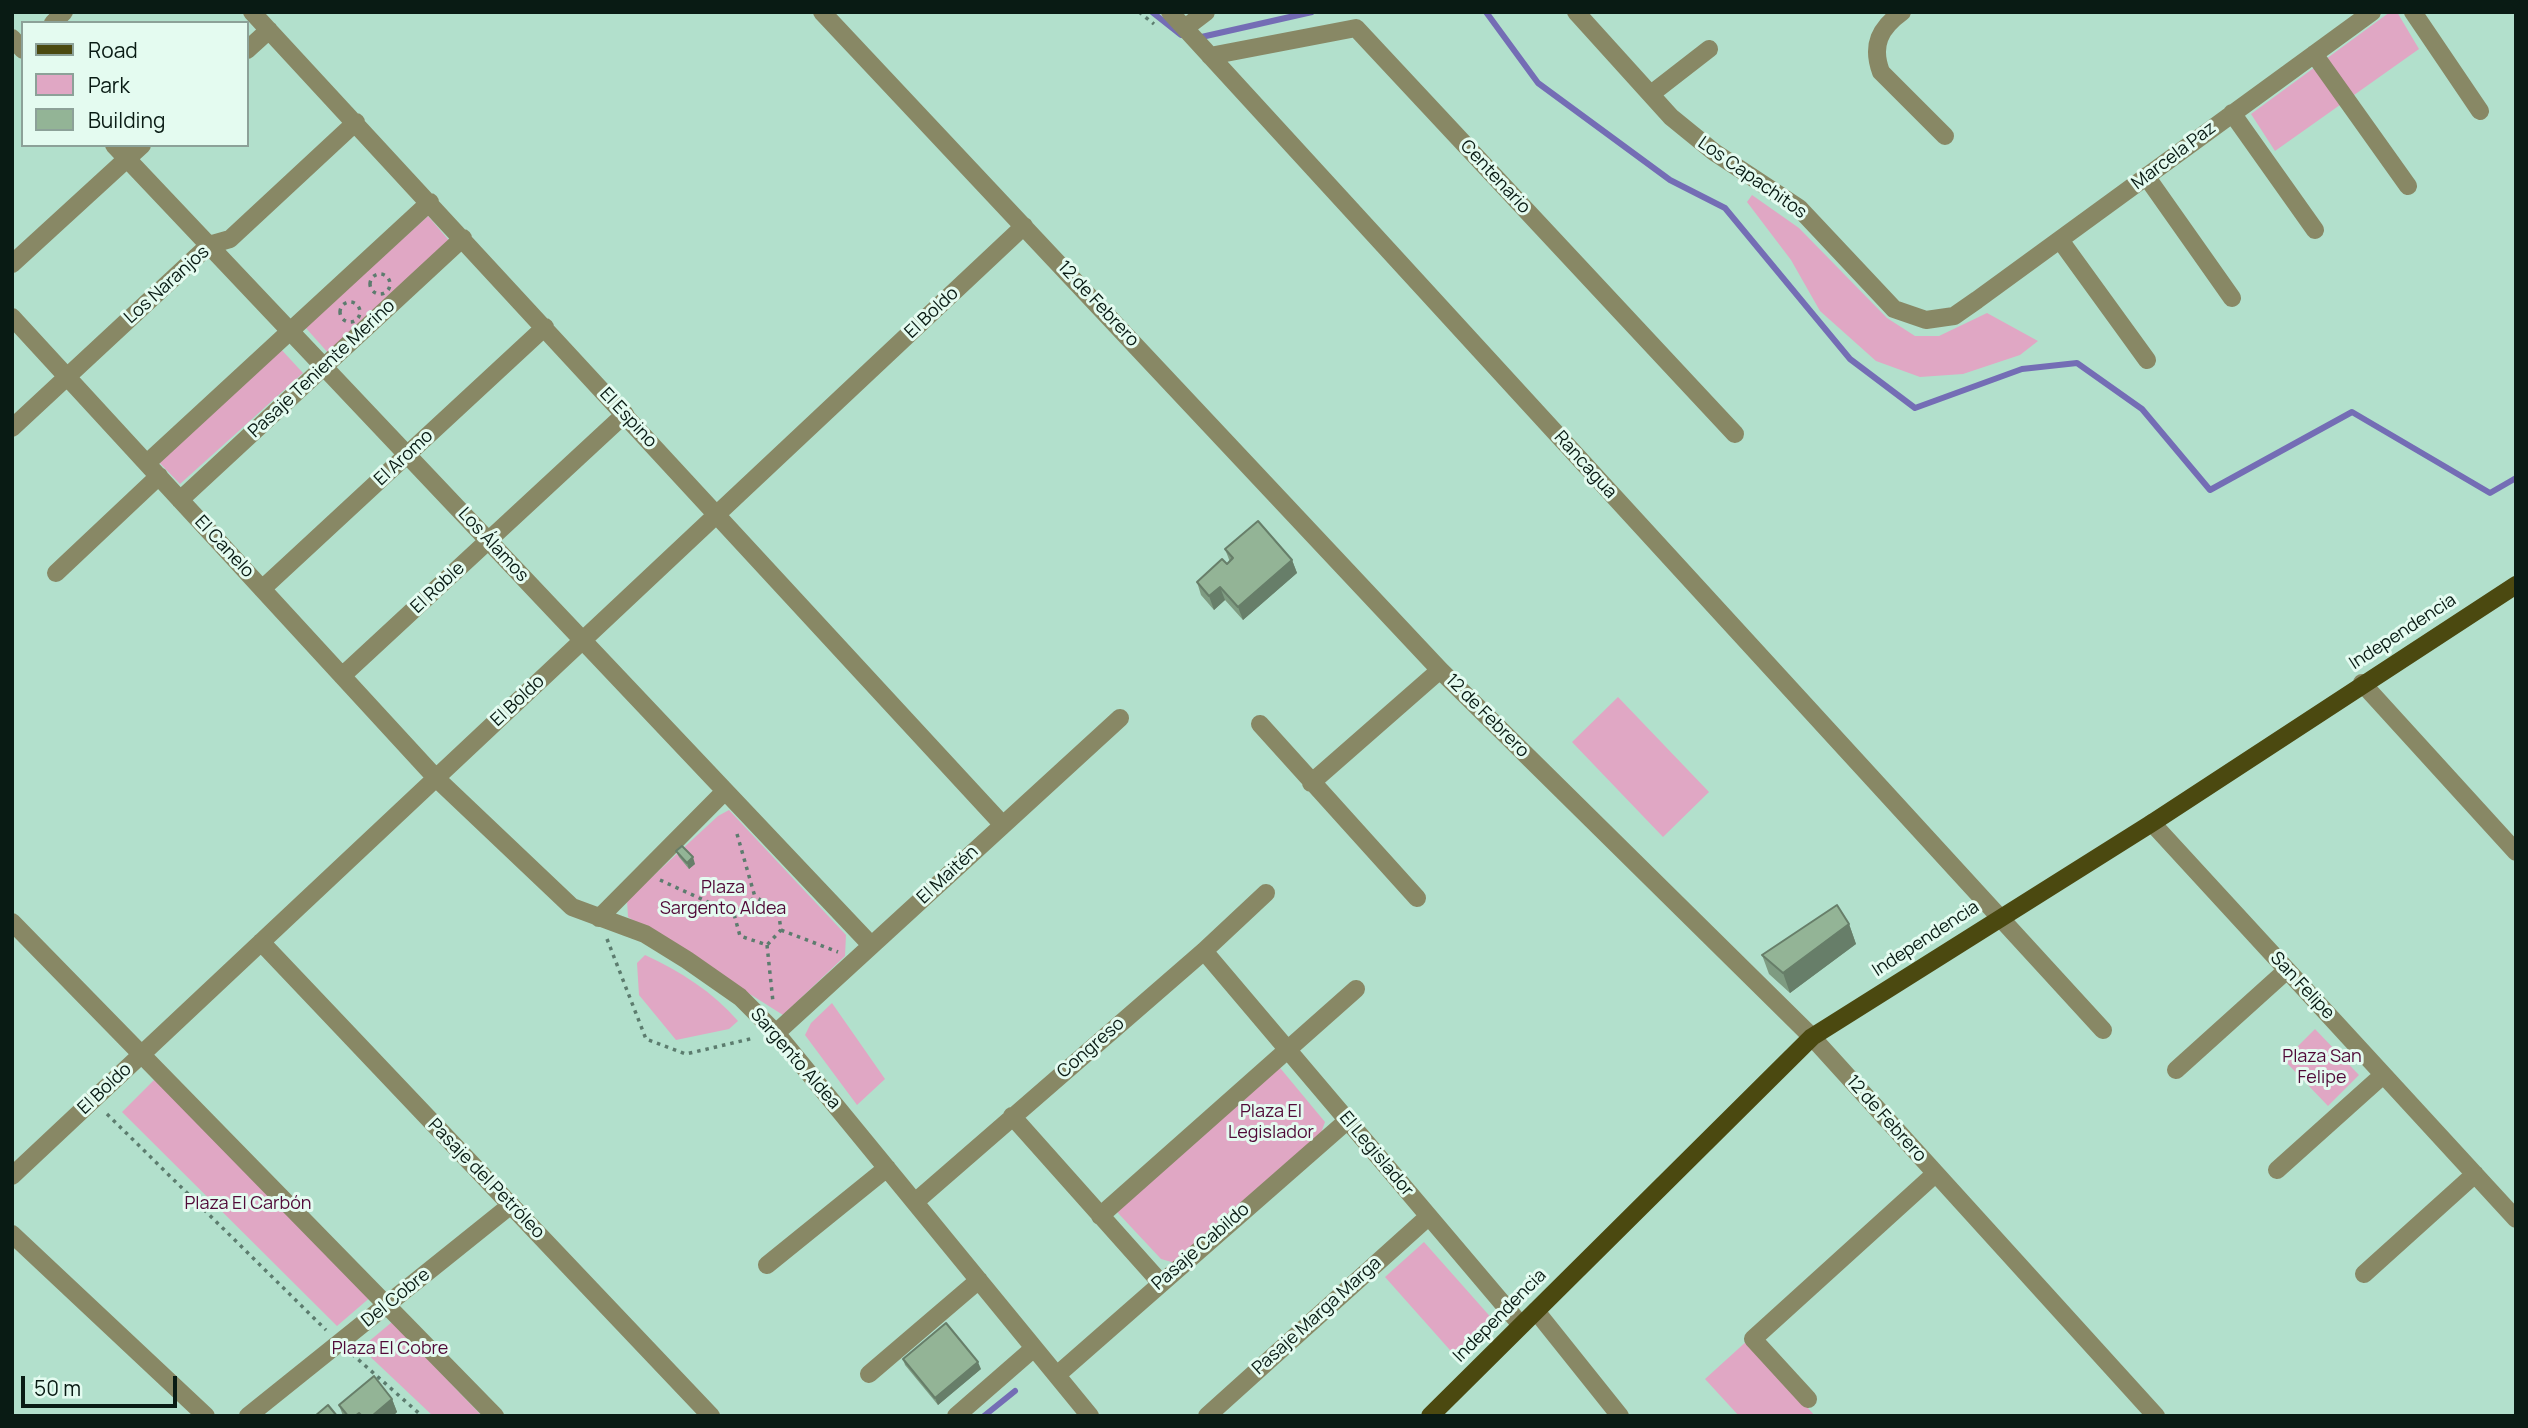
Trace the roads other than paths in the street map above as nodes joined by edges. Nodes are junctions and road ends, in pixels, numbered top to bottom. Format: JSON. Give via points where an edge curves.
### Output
{"nodes":[{"id":1,"x":252,"y":12,"type":"edge"},
{"id":2,"x":822,"y":12,"type":"edge"},
{"id":3,"x":1170,"y":12,"type":"edge"},
{"id":4,"x":1206,"y":12,"type":"edge"},
{"id":5,"x":1576,"y":12,"type":"edge"},
{"id":6,"x":2372,"y":12,"type":"edge"},
{"id":7,"x":2413,"y":12,"type":"edge"},
{"id":8,"x":1895,"y":18,"type":"edge"},
{"id":9,"x":269,"y":30,"type":"junction"},
{"id":10,"x":1197,"y":41,"type":"junction"},
{"id":11,"x":248,"y":49,"type":"edge"},
{"id":12,"x":1709,"y":49,"type":"dead end"},
{"id":13,"x":2314,"y":54,"type":"junction"},
{"id":14,"x":1651,"y":94,"type":"junction"},
{"id":15,"x":2480,"y":110,"type":"dead end"},
{"id":16,"x":2232,"y":113,"type":"junction"},
{"id":17,"x":356,"y":122,"type":"junction"},
{"id":18,"x":1945,"y":136,"type":"dead end"},
{"id":19,"x":116,"y":147,"type":"edge"},
{"id":20,"x":140,"y":147,"type":"edge"},
{"id":21,"x":127,"y":159,"type":"junction"},
{"id":22,"x":2146,"y":176,"type":"junction"},
{"id":23,"x":2408,"y":186,"type":"dead end"},
{"id":24,"x":430,"y":202,"type":"junction"},
{"id":25,"x":1024,"y":226,"type":"junction"},
{"id":26,"x":2315,"y":230,"type":"dead end"},
{"id":27,"x":463,"y":238,"type":"junction"},
{"id":28,"x":2060,"y":240,"type":"junction"},
{"id":29,"x":209,"y":245,"type":"junction"},
{"id":30,"x":12,"y":264,"type":"edge"},
{"id":31,"x":2232,"y":298,"type":"dead end"},
{"id":32,"x":1977,"y":300,"type":"joint"},
{"id":33,"x":12,"y":317,"type":"edge"},
{"id":34,"x":545,"y":327,"type":"junction"},
{"id":35,"x":290,"y":331,"type":"junction"},
{"id":36,"x":2147,"y":359,"type":"dead end"},
{"id":37,"x":324,"y":367,"type":"junction"},
{"id":38,"x":68,"y":377,"type":"junction"},
{"id":39,"x":625,"y":414,"type":"junction"},
{"id":40,"x":12,"y":428,"type":"edge"},
{"id":41,"x":1735,"y":434,"type":"dead end"},
{"id":42,"x":407,"y":455,"type":"junction"},
{"id":43,"x":153,"y":470,"type":"junction"},
{"id":44,"x":180,"y":500,"type":"junction"},
{"id":45,"x":717,"y":514,"type":"junction"},
{"id":46,"x":488,"y":541,"type":"junction"},
{"id":47,"x":55,"y":573,"type":"dead end"},
{"id":48,"x":2516,"y":585,"type":"edge"},
{"id":49,"x":262,"y":589,"type":"junction"},
{"id":50,"x":583,"y":640,"type":"junction"},
{"id":51,"x":1440,"y":670,"type":"junction"},
{"id":52,"x":342,"y":676,"type":"junction"},
{"id":53,"x":2362,"y":683,"type":"junction"},
{"id":54,"x":1120,"y":718,"type":"dead end"},
{"id":55,"x":1260,"y":724,"type":"dead end"},
{"id":56,"x":436,"y":778,"type":"junction"},
{"id":57,"x":1311,"y":783,"type":"junction"},
{"id":58,"x":725,"y":791,"type":"junction"},
{"id":59,"x":2152,"y":823,"type":"junction"},
{"id":60,"x":1003,"y":825,"type":"junction"},
{"id":61,"x":2516,"y":852,"type":"edge"},
{"id":62,"x":1266,"y":893,"type":"dead end"},
{"id":63,"x":1417,"y":898,"type":"dead end"},
{"id":64,"x":599,"y":918,"type":"junction"},
{"id":65,"x":1999,"y":918,"type":"junction"},
{"id":66,"x":12,"y":922,"type":"edge"},
{"id":67,"x":261,"y":942,"type":"junction"},
{"id":68,"x":871,"y":946,"type":"junction"},
{"id":69,"x":1203,"y":951,"type":"junction"},
{"id":70,"x":2287,"y":970,"type":"junction"},
{"id":71,"x":1356,"y":989,"type":"dead end"},
{"id":72,"x":2103,"y":1030,"type":"dead end"},
{"id":73,"x":776,"y":1033,"type":"junction"},
{"id":74,"x":1812,"y":1037,"type":"junction"},
{"id":75,"x":1286,"y":1049,"type":"junction"},
{"id":76,"x":143,"y":1053,"type":"junction"},
{"id":77,"x":2176,"y":1070,"type":"dead end"},
{"id":78,"x":2383,"y":1075,"type":"junction"},
{"id":79,"x":1012,"y":1116,"type":"junction"},
{"id":80,"x":1348,"y":1120,"type":"junction"},
{"id":81,"x":887,"y":1168,"type":"junction"},
{"id":82,"x":2277,"y":1170,"type":"dead end"},
{"id":83,"x":1935,"y":1174,"type":"junction"},
{"id":84,"x":2475,"y":1174,"type":"junction"},
{"id":85,"x":12,"y":1176,"type":"edge"},
{"id":86,"x":915,"y":1202,"type":"junction"},
{"id":87,"x":511,"y":1205,"type":"junction"},
{"id":88,"x":1100,"y":1216,"type":"junction"},
{"id":89,"x":1428,"y":1217,"type":"junction"},
{"id":90,"x":2516,"y":1219,"type":"edge"},
{"id":91,"x":12,"y":1234,"type":"edge"},
{"id":92,"x":767,"y":1265,"type":"dead end"},
{"id":93,"x":2364,"y":1274,"type":"dead end"},
{"id":94,"x":979,"y":1280,"type":"junction"},
{"id":95,"x":1160,"y":1282,"type":"junction"},
{"id":96,"x":386,"y":1306,"type":"junction"},
{"id":97,"x":1536,"y":1311,"type":"junction"},
{"id":98,"x":1521,"y":1325,"type":"junction"},
{"id":99,"x":1034,"y":1348,"type":"junction"},
{"id":100,"x":869,"y":1374,"type":"dead end"},
{"id":101,"x":1057,"y":1376,"type":"junction"},
{"id":102,"x":1808,"y":1399,"type":"dead end"},
{"id":103,"x":492,"y":1415,"type":"edge"},
{"id":104,"x":206,"y":1416,"type":"edge"},
{"id":105,"x":248,"y":1416,"type":"edge"},
{"id":106,"x":710,"y":1416,"type":"edge"},
{"id":107,"x":956,"y":1416,"type":"edge"},
{"id":108,"x":1090,"y":1416,"type":"edge"},
{"id":109,"x":1207,"y":1416,"type":"edge"},
{"id":110,"x":1430,"y":1416,"type":"edge"},
{"id":111,"x":1620,"y":1416,"type":"edge"},
{"id":112,"x":2156,"y":1416,"type":"edge"}],
"edges":[{"from":1,"to":9,"type":"street","name":"El Espino"},
{"from":2,"to":25,"type":"street","name":"12 de Febrero"},
{"from":3,"to":10,"type":"street","name":"Rancagua"},
{"from":4,"to":10,"type":"street"},
{"from":5,"to":14,"type":"street","name":"Los Capachitos"},
{"from":6,"to":13,"type":"street","name":"Marcela Paz"},
{"from":7,"to":15,"type":"street"},
{"from":8,"to":18,"type":"street","via":[[1877,42],[1881,72]]},
{"from":9,"to":11,"type":"street"},
{"from":9,"to":17,"type":"street","name":"El Espino"},
{"from":10,"to":41,"type":"street","name":"Centenario","via":[[1356,29]]},
{"from":10,"to":65,"type":"street","name":"Rancagua"},
{"from":12,"to":14,"type":"street"},
{"from":13,"to":16,"type":"street","name":"Marcela Paz"},
{"from":13,"to":23,"type":"street"},
{"from":14,"to":32,"type":"street","name":"Los Capachitos","via":[[1689,134],[1799,208],[1894,309],[1926,320],[1954,316]]},
{"from":16,"to":22,"type":"street","name":"Marcela Paz"},
{"from":16,"to":26,"type":"street"},
{"from":17,"to":24,"type":"street","name":"El Espino"},
{"from":17,"to":29,"type":"street","name":"Los Naranjos","via":[[230,239]]},
{"from":19,"to":21,"type":"street","name":"Los Álamos"},
{"from":20,"to":21,"type":"street"},
{"from":21,"to":29,"type":"street","name":"Los Álamos"},
{"from":21,"to":30,"type":"street"},
{"from":22,"to":28,"type":"street","name":"Marcela Paz"},
{"from":22,"to":31,"type":"street"},
{"from":24,"to":27,"type":"street","name":"El Espino"},
{"from":24,"to":35,"type":"street"},
{"from":25,"to":45,"type":"street","name":"El Boldo"},
{"from":25,"to":51,"type":"street","name":"12 de Febrero"},
{"from":27,"to":34,"type":"street","name":"El Espino"},
{"from":27,"to":37,"type":"street","name":"Pasaje Teniente Merino"},
{"from":28,"to":32,"type":"street","name":"Marcela Paz"},
{"from":28,"to":36,"type":"street"},
{"from":29,"to":35,"type":"street","name":"Los Álamos"},
{"from":29,"to":38,"type":"street","name":"Los Naranjos"},
{"from":33,"to":38,"type":"street","name":"El Canelo"},
{"from":34,"to":39,"type":"street","name":"El Espino"},
{"from":34,"to":42,"type":"street","name":"El Aromo"},
{"from":35,"to":37,"type":"street","name":"Los Álamos"},
{"from":35,"to":43,"type":"street"},
{"from":37,"to":42,"type":"street","name":"Los Álamos"},
{"from":37,"to":44,"type":"street","name":"Pasaje Teniente Merino"},
{"from":38,"to":40,"type":"street","name":"Los Naranjos"},
{"from":38,"to":43,"type":"street","name":"El Canelo"},
{"from":39,"to":45,"type":"street","name":"El Espino"},
{"from":39,"to":46,"type":"street","name":"El Roble"},
{"from":42,"to":46,"type":"street","name":"Los Álamos"},
{"from":42,"to":49,"type":"street","name":"El Aromo"},
{"from":43,"to":44,"type":"street","name":"El Canelo"},
{"from":43,"to":47,"type":"street"},
{"from":44,"to":49,"type":"street","name":"El Canelo"},
{"from":45,"to":50,"type":"street","name":"El Boldo"},
{"from":45,"to":60,"type":"street","name":"El Espino"},
{"from":46,"to":50,"type":"street","name":"Los Álamos"},
{"from":46,"to":52,"type":"street","name":"El Roble"},
{"from":48,"to":53,"type":"main road","name":"Independencia"},
{"from":49,"to":52,"type":"street","name":"El Canelo"},
{"from":50,"to":56,"type":"street","name":"El Boldo"},
{"from":50,"to":58,"type":"street","name":"Los Álamos"},
{"from":51,"to":57,"type":"street"},
{"from":51,"to":74,"type":"street","name":"12 de Febrero"},
{"from":52,"to":56,"type":"street","name":"El Canelo"},
{"from":53,"to":59,"type":"main road","name":"Independencia"},
{"from":53,"to":61,"type":"street"},
{"from":54,"to":60,"type":"street","name":"El Maitén"},
{"from":55,"to":57,"type":"street"},
{"from":56,"to":64,"type":"street","name":"Sargento Aldea","via":[[572,907]]},
{"from":56,"to":67,"type":"street","name":"El Boldo"},
{"from":57,"to":63,"type":"street"},
{"from":58,"to":64,"type":"street"},
{"from":58,"to":68,"type":"street","name":"Los Álamos"},
{"from":59,"to":65,"type":"main road","name":"Independencia"},
{"from":59,"to":70,"type":"street","name":"San Felipe"},
{"from":60,"to":68,"type":"street","name":"El Maitén"},
{"from":62,"to":69,"type":"street","name":"Congreso"},
{"from":64,"to":73,"type":"street","name":"Sargento Aldea","via":[[645,934],[687,960],[740,997]]},
{"from":65,"to":72,"type":"street","name":"Rancagua"},
{"from":65,"to":74,"type":"main road","name":"Independencia"},
{"from":66,"to":76,"type":"street"},
{"from":67,"to":76,"type":"street","name":"El Boldo"},
{"from":67,"to":87,"type":"street","name":"Pasaje del Petróleo"},
{"from":68,"to":73,"type":"street","name":"El Maitén"},
{"from":69,"to":75,"type":"street","name":"El Legislador"},
{"from":69,"to":79,"type":"street","name":"Congreso"},
{"from":70,"to":77,"type":"street"},
{"from":70,"to":78,"type":"street","name":"San Felipe"},
{"from":71,"to":75,"type":"street"},
{"from":73,"to":81,"type":"street","name":"Sargento Aldea"},
{"from":74,"to":83,"type":"street","name":"12 de Febrero"},
{"from":74,"to":97,"type":"main road","name":"Independencia"},
{"from":75,"to":80,"type":"street","name":"El Legislador"},
{"from":75,"to":88,"type":"street"},
{"from":76,"to":85,"type":"street","name":"El Boldo"},
{"from":76,"to":96,"type":"street"},
{"from":78,"to":82,"type":"street"},
{"from":78,"to":84,"type":"street","name":"San Felipe"},
{"from":79,"to":86,"type":"street","name":"Congreso"},
{"from":79,"to":88,"type":"street"},
{"from":80,"to":89,"type":"street","name":"El Legislador"},
{"from":80,"to":95,"type":"street","name":"Pasaje Cabildo"},
{"from":81,"to":86,"type":"street","name":"Sargento Aldea"},
{"from":81,"to":92,"type":"street"},
{"from":83,"to":102,"type":"street","via":[[1753,1339]]},
{"from":83,"to":112,"type":"street","name":"12 de Febrero"},
{"from":84,"to":90,"type":"street","name":"San Felipe"},
{"from":84,"to":93,"type":"street"},
{"from":86,"to":94,"type":"street","name":"Sargento Aldea"},
{"from":87,"to":96,"type":"street","name":"Del Cobre"},
{"from":87,"to":106,"type":"street","name":"Pasaje del Petróleo"},
{"from":88,"to":95,"type":"street"},
{"from":89,"to":98,"type":"street","name":"El Legislador"},
{"from":89,"to":109,"type":"street","name":"Pasaje Marga Marga"},
{"from":91,"to":104,"type":"street"},
{"from":94,"to":99,"type":"street","name":"Sargento Aldea"},
{"from":94,"to":100,"type":"street"},
{"from":95,"to":101,"type":"street","name":"Pasaje Cabildo"},
{"from":96,"to":103,"type":"street"},
{"from":96,"to":105,"type":"street","name":"Del Cobre"},
{"from":97,"to":98,"type":"main road","name":"Independencia"},
{"from":97,"to":111,"type":"street"},
{"from":98,"to":110,"type":"main road","name":"Independencia"},
{"from":99,"to":101,"type":"street","name":"Sargento Aldea"},
{"from":99,"to":107,"type":"street"},
{"from":101,"to":108,"type":"street","name":"Sargento Aldea"}]}
